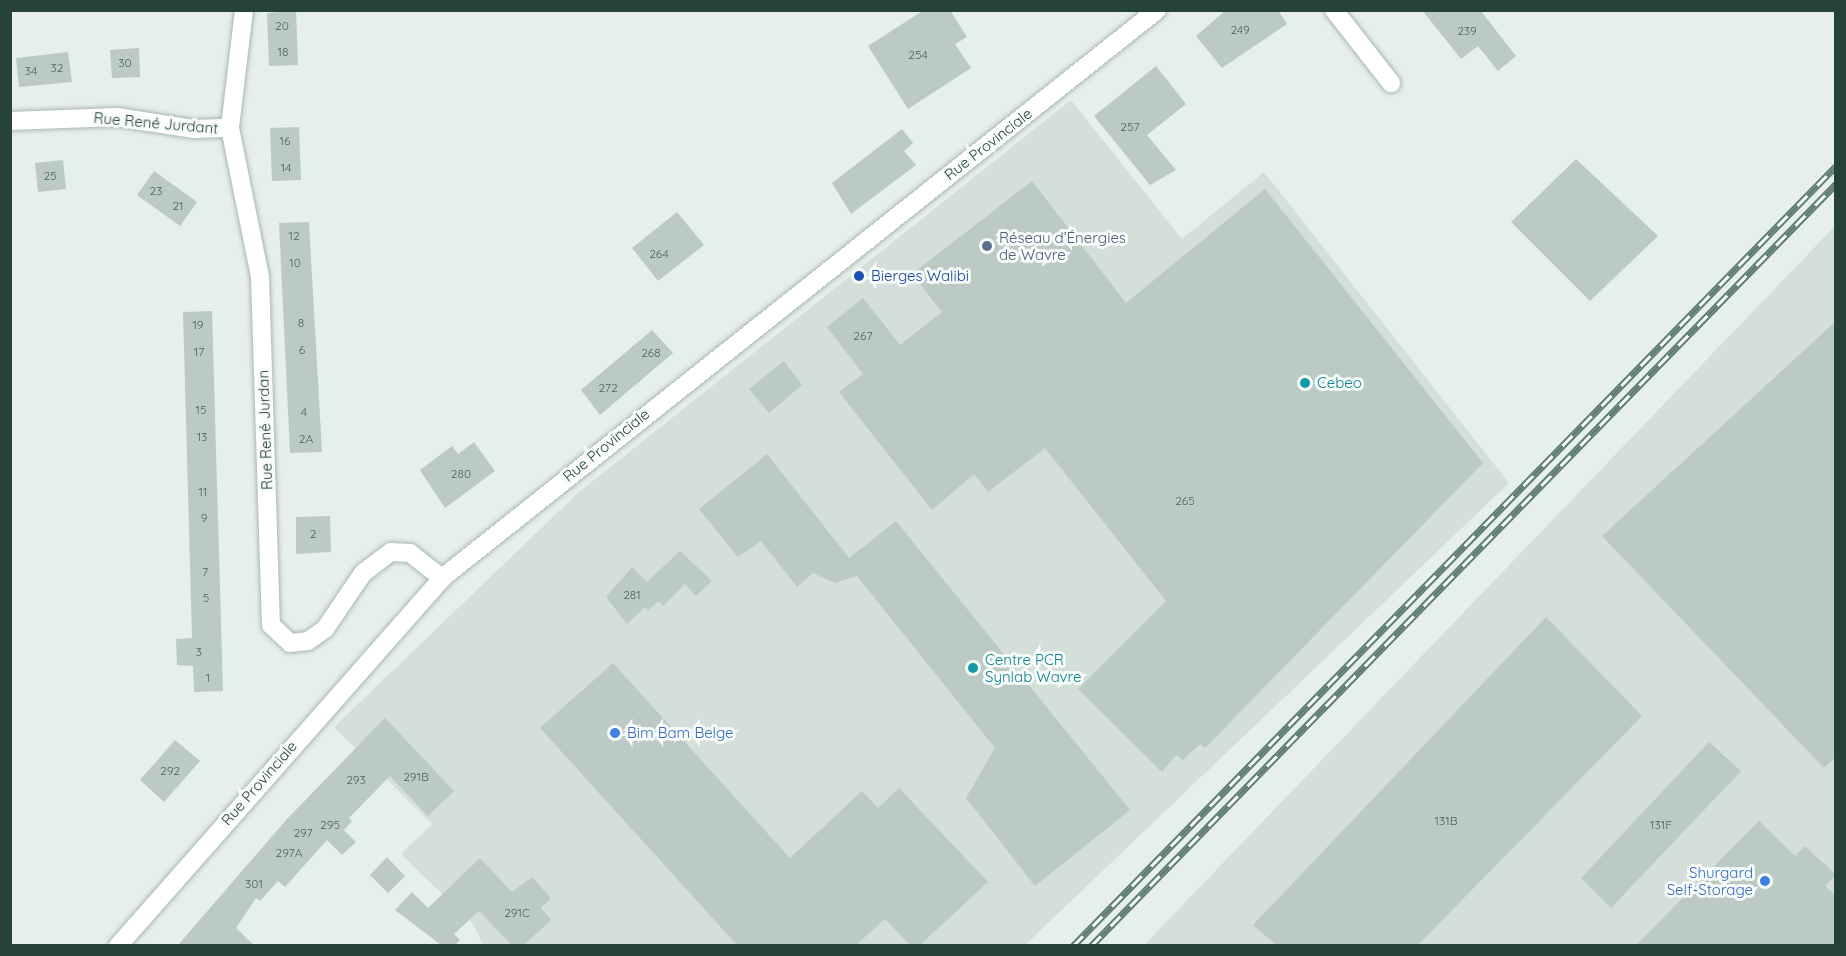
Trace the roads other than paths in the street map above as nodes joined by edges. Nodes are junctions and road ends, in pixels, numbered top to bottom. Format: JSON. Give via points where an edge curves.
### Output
{"nodes":[{"id":1,"x":244,"y":10,"type":"edge"},
{"id":2,"x":1157,"y":10,"type":"edge"},
{"id":3,"x":1334,"y":10,"type":"edge"},
{"id":4,"x":1391,"y":83,"type":"dead end"},
{"id":5,"x":10,"y":121,"type":"edge"},
{"id":6,"x":230,"y":128,"type":"junction"},
{"id":7,"x":442,"y":578,"type":"junction"},
{"id":8,"x":118,"y":945,"type":"edge"}],
"edges":[{"from":1,"to":6,"type":"main road","name":"Rue René Jurdan"},
{"from":2,"to":7,"type":"main road","name":"Rue Provinciale"},
{"from":3,"to":4,"type":"main road"},
{"from":5,"to":6,"type":"main road","name":"Rue René Jurdant","via":[[117,117],[194,129]]},
{"from":6,"to":7,"type":"main road","name":"Rue René Jurdan","via":[[260,277],[271,625],[290,643],[308,641],[324,629],[363,573],[391,552],[410,553]]},
{"from":7,"to":8,"type":"main road","name":"Rue Provinciale"}]}
